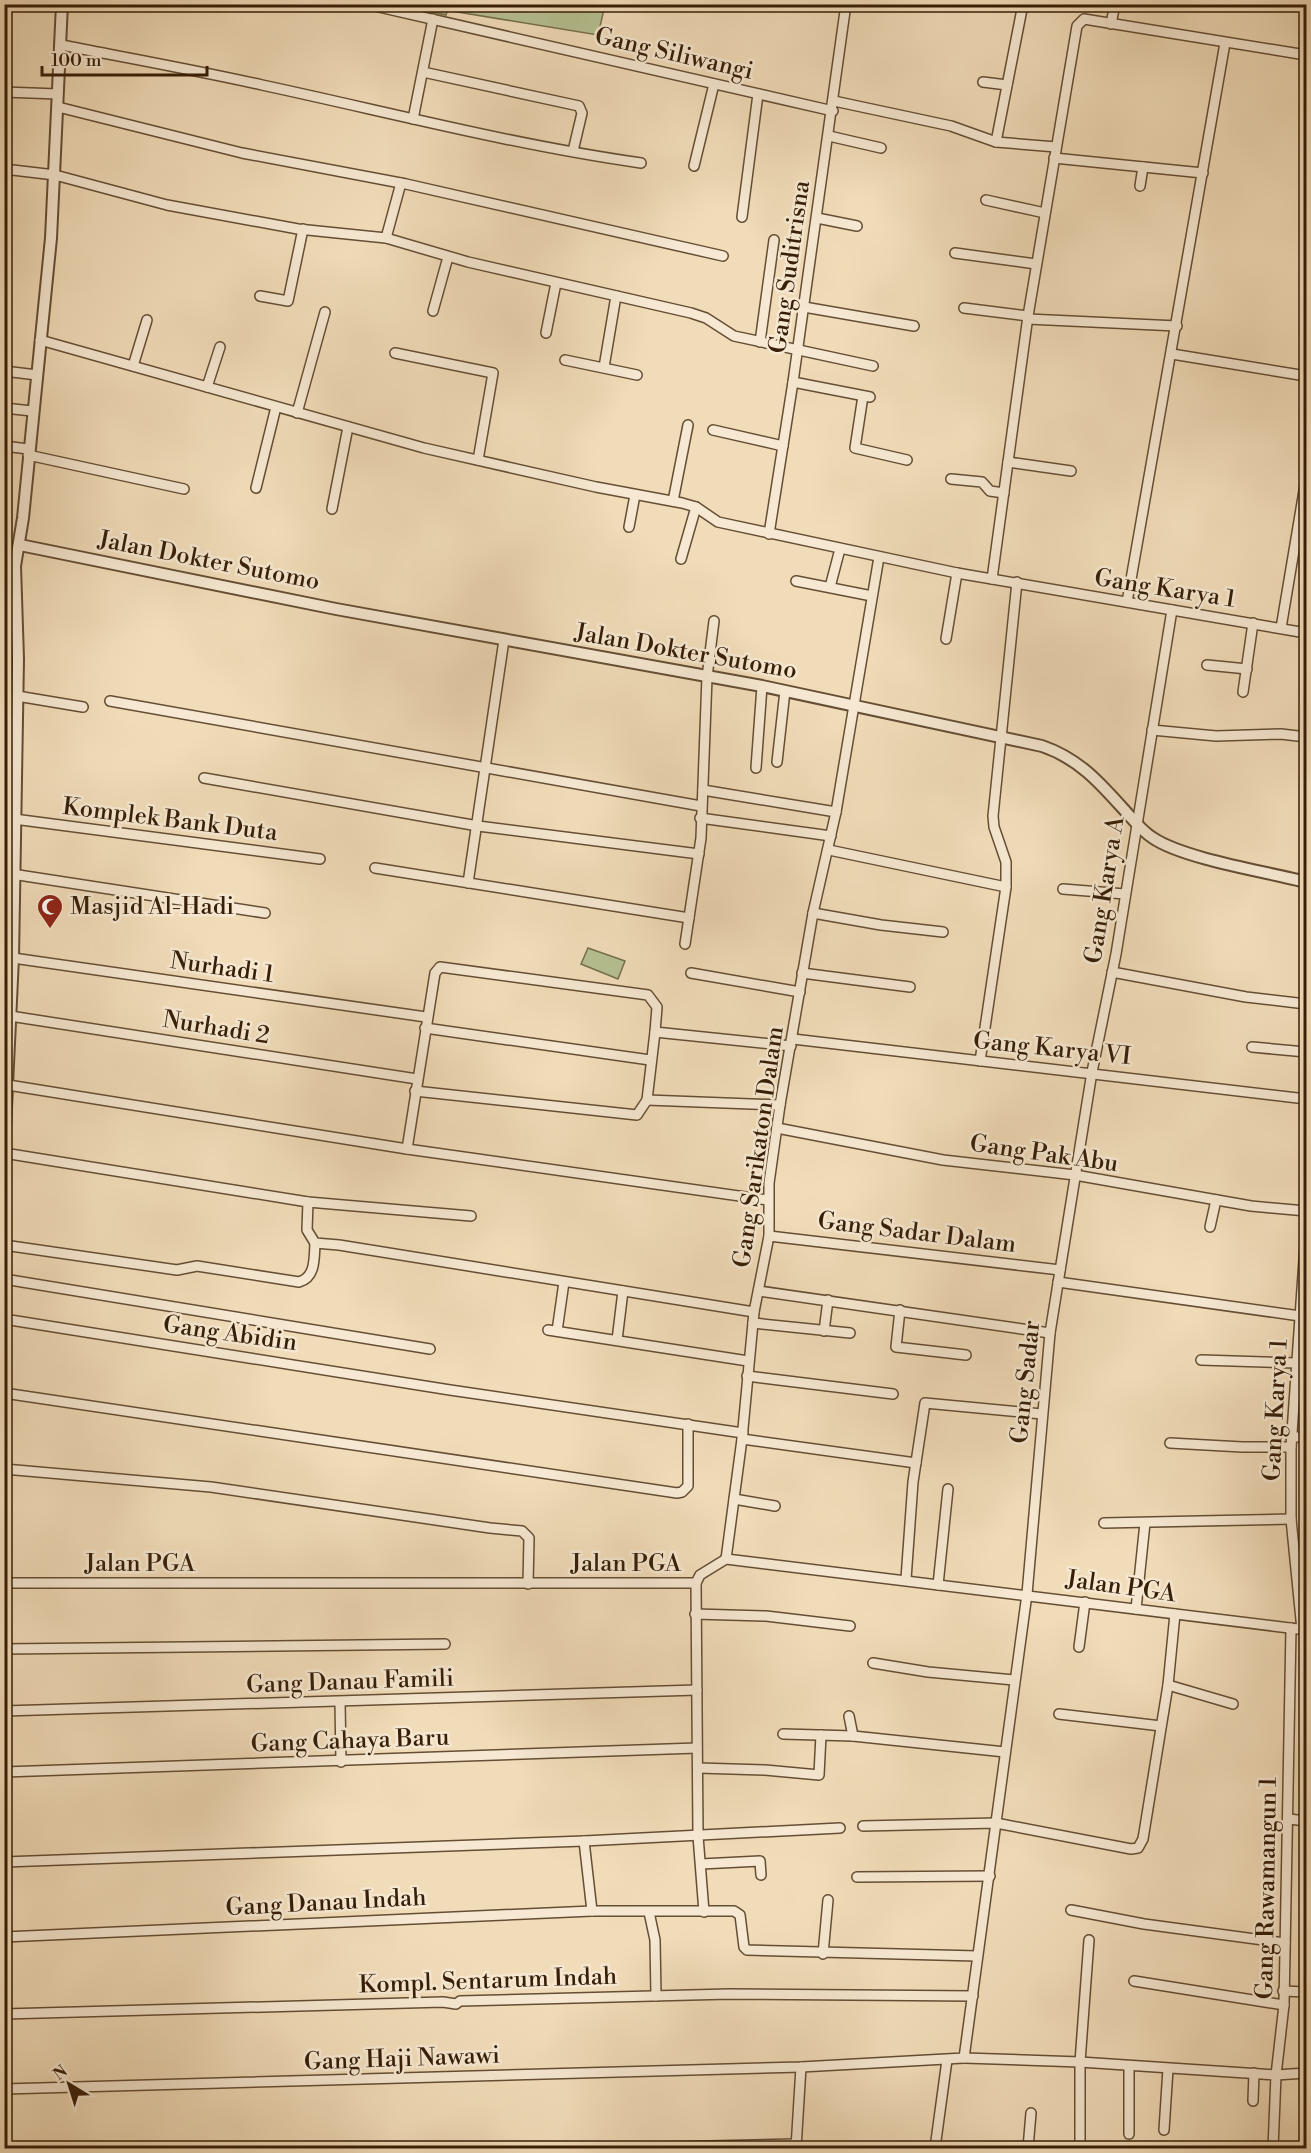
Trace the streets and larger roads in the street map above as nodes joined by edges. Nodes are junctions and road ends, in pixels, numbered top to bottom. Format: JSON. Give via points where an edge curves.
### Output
{"nodes":[{"id":1,"x":62,"y":4,"type":"edge"},
{"id":2,"x":366,"y":4,"type":"edge"},
{"id":3,"x":846,"y":4,"type":"edge"},
{"id":4,"x":1023,"y":4,"type":"edge"},
{"id":5,"x":1115,"y":4,"type":"edge"},
{"id":6,"x":433,"y":19,"type":"junction"},
{"id":7,"x":1111,"y":24,"type":"junction"},
{"id":8,"x":1226,"y":43,"type":"junction"},
{"id":9,"x":61,"y":45,"type":"junction"},
{"id":10,"x":1306,"y":56,"type":"edge"},
{"id":11,"x":423,"y":72,"type":"junction"},
{"id":12,"x":983,"y":82,"type":"dead end"},
{"id":13,"x":714,"y":84,"type":"junction"},
{"id":14,"x":1007,"y":85,"type":"junction"},
{"id":15,"x":4,"y":92,"type":"edge"},
{"id":16,"x":58,"y":94,"type":"junction"},
{"id":17,"x":758,"y":94,"type":"junction"},
{"id":18,"x":834,"y":106,"type":"junction"},
{"id":19,"x":58,"y":107,"type":"junction"},
{"id":20,"x":413,"y":118,"type":"junction"},
{"id":21,"x":828,"y":136,"type":"junction"},
{"id":22,"x":996,"y":142,"type":"junction"},
{"id":23,"x":1056,"y":147,"type":"junction"},
{"id":24,"x":881,"y":148,"type":"dead end"},
{"id":25,"x":573,"y":151,"type":"junction"},
{"id":26,"x":1054,"y":158,"type":"junction"},
{"id":27,"x":641,"y":163,"type":"dead end"},
{"id":28,"x":694,"y":166,"type":"dead end"},
{"id":29,"x":1143,"y":167,"type":"junction"},
{"id":30,"x":4,"y":169,"type":"edge"},
{"id":31,"x":1203,"y":173,"type":"junction"},
{"id":32,"x":55,"y":175,"type":"junction"},
{"id":33,"x":401,"y":183,"type":"junction"},
{"id":34,"x":1140,"y":186,"type":"dead end"},
{"id":35,"x":986,"y":200,"type":"dead end"},
{"id":36,"x":1045,"y":213,"type":"junction"},
{"id":37,"x":742,"y":217,"type":"dead end"},
{"id":38,"x":816,"y":218,"type":"junction"},
{"id":39,"x":857,"y":226,"type":"dead end"},
{"id":40,"x":303,"y":229,"type":"junction"},
{"id":41,"x":386,"y":238,"type":"junction"},
{"id":42,"x":774,"y":240,"type":"dead end"},
{"id":43,"x":955,"y":253,"type":"dead end"},
{"id":44,"x":723,"y":256,"type":"dead end"},
{"id":45,"x":448,"y":257,"type":"junction"},
{"id":46,"x":1036,"y":264,"type":"junction"},
{"id":47,"x":556,"y":283,"type":"junction"},
{"id":48,"x":260,"y":296,"type":"dead end"},
{"id":49,"x":616,"y":296,"type":"junction"},
{"id":50,"x":804,"y":307,"type":"junction"},
{"id":51,"x":964,"y":308,"type":"dead end"},
{"id":52,"x":433,"y":311,"type":"dead end"},
{"id":53,"x":325,"y":312,"type":"dead end"},
{"id":54,"x":1028,"y":317,"type":"junction"},
{"id":55,"x":147,"y":320,"type":"dead end"},
{"id":56,"x":914,"y":326,"type":"dead end"},
{"id":57,"x":1177,"y":326,"type":"junction"},
{"id":58,"x":546,"y":333,"type":"dead end"},
{"id":59,"x":40,"y":340,"type":"junction"},
{"id":60,"x":760,"y":342,"type":"junction"},
{"id":61,"x":220,"y":347,"type":"dead end"},
{"id":62,"x":798,"y":350,"type":"junction"},
{"id":63,"x":395,"y":352,"type":"dead end"},
{"id":64,"x":1172,"y":354,"type":"junction"},
{"id":65,"x":565,"y":360,"type":"dead end"},
{"id":66,"x":133,"y":366,"type":"junction"},
{"id":67,"x":873,"y":366,"type":"dead end"},
{"id":68,"x":603,"y":368,"type":"junction"},
{"id":69,"x":4,"y":371,"type":"edge"},
{"id":70,"x":37,"y":375,"type":"junction"},
{"id":71,"x":637,"y":375,"type":"dead end"},
{"id":72,"x":1306,"y":376,"type":"edge"},
{"id":73,"x":793,"y":382,"type":"junction"},
{"id":74,"x":207,"y":387,"type":"junction"},
{"id":75,"x":276,"y":407,"type":"junction"},
{"id":76,"x":4,"y":408,"type":"edge"},
{"id":77,"x":32,"y":411,"type":"junction"},
{"id":78,"x":297,"y":413,"type":"junction"},
{"id":79,"x":688,"y":425,"type":"dead end"},
{"id":80,"x":348,"y":427,"type":"junction"},
{"id":81,"x":713,"y":430,"type":"dead end"},
{"id":82,"x":4,"y":446,"type":"edge"},
{"id":83,"x":783,"y":446,"type":"junction"},
{"id":84,"x":28,"y":452,"type":"junction"},
{"id":85,"x":478,"y":460,"type":"junction"},
{"id":86,"x":907,"y":460,"type":"dead end"},
{"id":87,"x":1008,"y":462,"type":"junction"},
{"id":88,"x":1071,"y":471,"type":"dead end"},
{"id":89,"x":951,"y":479,"type":"dead end"},
{"id":90,"x":1306,"y":479,"type":"edge"},
{"id":91,"x":256,"y":488,"type":"dead end"},
{"id":92,"x":184,"y":489,"type":"dead end"},
{"id":93,"x":1004,"y":493,"type":"junction"},
{"id":94,"x":634,"y":495,"type":"junction"},
{"id":95,"x":673,"y":501,"type":"junction"},
{"id":96,"x":696,"y":507,"type":"junction"},
{"id":97,"x":332,"y":509,"type":"dead end"},
{"id":98,"x":629,"y":527,"type":"dead end"},
{"id":99,"x":769,"y":534,"type":"junction"},
{"id":100,"x":20,"y":545,"type":"junction"},
{"id":101,"x":840,"y":549,"type":"junction"},
{"id":102,"x":879,"y":556,"type":"junction"},
{"id":103,"x":681,"y":559,"type":"dead end"},
{"id":104,"x":10,"y":566,"type":"edge"},
{"id":105,"x":957,"y":573,"type":"junction"},
{"id":106,"x":992,"y":579,"type":"junction"},
{"id":107,"x":796,"y":581,"type":"dead end"},
{"id":108,"x":1017,"y":582,"type":"junction"},
{"id":109,"x":830,"y":587,"type":"junction"},
{"id":110,"x":872,"y":596,"type":"junction"},
{"id":111,"x":1127,"y":602,"type":"junction"},
{"id":112,"x":1172,"y":610,"type":"junction"},
{"id":113,"x":714,"y":621,"type":"dead end"},
{"id":114,"x":1253,"y":623,"type":"junction"},
{"id":115,"x":1281,"y":628,"type":"junction"},
{"id":116,"x":1306,"y":633,"type":"edge"},
{"id":117,"x":946,"y":639,"type":"dead end"},
{"id":118,"x":504,"y":640,"type":"junction"},
{"id":119,"x":1207,"y":664,"type":"dead end"},
{"id":120,"x":1247,"y":669,"type":"junction"},
{"id":121,"x":707,"y":677,"type":"junction"},
{"id":122,"x":762,"y":686,"type":"junction"},
{"id":123,"x":785,"y":691,"type":"junction"},
{"id":124,"x":1243,"y":692,"type":"dead end"},
{"id":125,"x":17,"y":696,"type":"junction"},
{"id":126,"x":110,"y":701,"type":"dead end"},
{"id":127,"x":83,"y":707,"type":"dead end"},
{"id":128,"x":853,"y":707,"type":"junction"},
{"id":129,"x":1152,"y":730,"type":"junction"},
{"id":130,"x":1306,"y":737,"type":"edge"},
{"id":131,"x":1003,"y":738,"type":"junction"},
{"id":132,"x":777,"y":762,"type":"dead end"},
{"id":133,"x":487,"y":767,"type":"junction"},
{"id":134,"x":10,"y":768,"type":"edge"},
{"id":135,"x":756,"y":768,"type":"dead end"},
{"id":136,"x":204,"y":778,"type":"dead end"},
{"id":137,"x":704,"y":790,"type":"junction"},
{"id":138,"x":701,"y":806,"type":"junction"},
{"id":139,"x":836,"y":812,"type":"junction"},
{"id":140,"x":700,"y":818,"type":"junction"},
{"id":141,"x":14,"y":819,"type":"junction"},
{"id":142,"x":1136,"y":823,"type":"junction"},
{"id":143,"x":478,"y":826,"type":"junction"},
{"id":144,"x":831,"y":836,"type":"junction"},
{"id":145,"x":829,"y":850,"type":"junction"},
{"id":146,"x":699,"y":854,"type":"junction"},
{"id":147,"x":320,"y":860,"type":"dead end"},
{"id":148,"x":375,"y":868,"type":"dead end"},
{"id":149,"x":12,"y":874,"type":"junction"},
{"id":150,"x":1306,"y":882,"type":"edge"},
{"id":151,"x":468,"y":883,"type":"junction"},
{"id":152,"x":1006,"y":887,"type":"junction"},
{"id":153,"x":1063,"y":889,"type":"dead end"},
{"id":154,"x":1125,"y":894,"type":"junction"},
{"id":155,"x":813,"y":913,"type":"junction"},
{"id":156,"x":265,"y":914,"type":"dead end"},
{"id":157,"x":689,"y":918,"type":"junction"},
{"id":158,"x":944,"y":932,"type":"dead end"},
{"id":159,"x":685,"y":944,"type":"dead end"},
{"id":160,"x":13,"y":958,"type":"junction"},
{"id":161,"x":691,"y":972,"type":"dead end"},
{"id":162,"x":1112,"y":972,"type":"junction"},
{"id":163,"x":802,"y":973,"type":"junction"},
{"id":164,"x":910,"y":987,"type":"dead end"},
{"id":165,"x":7,"y":992,"type":"edge"},
{"id":166,"x":800,"y":992,"type":"junction"},
{"id":167,"x":1306,"y":1004,"type":"edge"},
{"id":168,"x":10,"y":1016,"type":"junction"},
{"id":169,"x":426,"y":1017,"type":"junction"},
{"id":170,"x":425,"y":1028,"type":"junction"},
{"id":171,"x":655,"y":1032,"type":"junction"},
{"id":172,"x":792,"y":1042,"type":"junction"},
{"id":173,"x":1252,"y":1047,"type":"dead end"},
{"id":174,"x":1306,"y":1052,"type":"edge"},
{"id":175,"x":650,"y":1060,"type":"junction"},
{"id":176,"x":980,"y":1061,"type":"junction"},
{"id":177,"x":1092,"y":1072,"type":"junction"},
{"id":178,"x":417,"y":1079,"type":"junction"},
{"id":179,"x":8,"y":1084,"type":"junction"},
{"id":180,"x":415,"y":1091,"type":"junction"},
{"id":181,"x":1306,"y":1099,"type":"edge"},
{"id":182,"x":647,"y":1100,"type":"junction"},
{"id":183,"x":780,"y":1105,"type":"junction"},
{"id":184,"x":777,"y":1128,"type":"junction"},
{"id":185,"x":5,"y":1129,"type":"edge"},
{"id":186,"x":407,"y":1149,"type":"junction"},
{"id":187,"x":4,"y":1152,"type":"edge"},
{"id":188,"x":1075,"y":1176,"type":"junction"},
{"id":189,"x":768,"y":1200,"type":"junction"},
{"id":190,"x":1216,"y":1200,"type":"junction"},
{"id":191,"x":308,"y":1202,"type":"junction"},
{"id":192,"x":1306,"y":1211,"type":"edge"},
{"id":193,"x":471,"y":1216,"type":"dead end"},
{"id":194,"x":1210,"y":1227,"type":"dead end"},
{"id":195,"x":1306,"y":1231,"type":"edge"},
{"id":196,"x":769,"y":1236,"type":"junction"},
{"id":197,"x":315,"y":1243,"type":"junction"},
{"id":198,"x":4,"y":1245,"type":"edge"},
{"id":199,"x":1305,"y":1263,"type":"edge"},
{"id":200,"x":1060,"y":1270,"type":"junction"},
{"id":201,"x":4,"y":1279,"type":"edge"},
{"id":202,"x":564,"y":1282,"type":"junction"},
{"id":203,"x":1058,"y":1282,"type":"junction"},
{"id":204,"x":623,"y":1291,"type":"junction"},
{"id":205,"x":759,"y":1291,"type":"junction"},
{"id":206,"x":828,"y":1300,"type":"junction"},
{"id":207,"x":900,"y":1310,"type":"junction"},
{"id":208,"x":754,"y":1312,"type":"junction"},
{"id":209,"x":1300,"y":1316,"type":"junction"},
{"id":210,"x":4,"y":1318,"type":"edge"},
{"id":211,"x":753,"y":1323,"type":"junction"},
{"id":212,"x":824,"y":1331,"type":"junction"},
{"id":213,"x":850,"y":1333,"type":"dead end"},
{"id":214,"x":1050,"y":1333,"type":"junction"},
{"id":215,"x":617,"y":1340,"type":"junction"},
{"id":216,"x":430,"y":1349,"type":"dead end"},
{"id":217,"x":966,"y":1355,"type":"dead end"},
{"id":218,"x":1201,"y":1360,"type":"dead end"},
{"id":219,"x":748,"y":1361,"type":"junction"},
{"id":220,"x":1296,"y":1364,"type":"junction"},
{"id":221,"x":747,"y":1376,"type":"junction"},
{"id":222,"x":4,"y":1393,"type":"edge"},
{"id":223,"x":893,"y":1394,"type":"dead end"},
{"id":224,"x":1042,"y":1414,"type":"junction"},
{"id":225,"x":688,"y":1424,"type":"junction"},
{"id":226,"x":742,"y":1436,"type":"junction"},
{"id":227,"x":1306,"y":1437,"type":"edge"},
{"id":228,"x":1291,"y":1442,"type":"junction"},
{"id":229,"x":1170,"y":1443,"type":"dead end"},
{"id":230,"x":916,"y":1463,"type":"junction"},
{"id":231,"x":4,"y":1469,"type":"edge"},
{"id":232,"x":948,"y":1489,"type":"dead end"},
{"id":233,"x":734,"y":1499,"type":"junction"},
{"id":234,"x":775,"y":1506,"type":"dead end"},
{"id":235,"x":1291,"y":1519,"type":"junction"},
{"id":236,"x":1146,"y":1522,"type":"junction"},
{"id":237,"x":1104,"y":1523,"type":"dead end"},
{"id":238,"x":726,"y":1559,"type":"junction"},
{"id":239,"x":906,"y":1579,"type":"junction"},
{"id":240,"x":4,"y":1583,"type":"edge"},
{"id":241,"x":696,"y":1583,"type":"junction"},
{"id":242,"x":528,"y":1584,"type":"junction"},
{"id":243,"x":938,"y":1585,"type":"junction"},
{"id":244,"x":1028,"y":1594,"type":"junction"},
{"id":245,"x":1085,"y":1602,"type":"junction"},
{"id":246,"x":1136,"y":1609,"type":"junction"},
{"id":247,"x":695,"y":1614,"type":"junction"},
{"id":248,"x":1175,"y":1614,"type":"junction"},
{"id":249,"x":850,"y":1626,"type":"dead end"},
{"id":250,"x":1291,"y":1628,"type":"junction"},
{"id":251,"x":1304,"y":1630,"type":"edge"},
{"id":252,"x":445,"y":1644,"type":"dead end"},
{"id":253,"x":1079,"y":1647,"type":"dead end"},
{"id":254,"x":4,"y":1649,"type":"edge"},
{"id":255,"x":873,"y":1663,"type":"dead end"},
{"id":256,"x":1014,"y":1680,"type":"junction"},
{"id":257,"x":1168,"y":1685,"type":"junction"},
{"id":258,"x":697,"y":1690,"type":"junction"},
{"id":259,"x":340,"y":1702,"type":"junction"},
{"id":260,"x":1233,"y":1704,"type":"dead end"},
{"id":261,"x":4,"y":1711,"type":"edge"},
{"id":262,"x":1059,"y":1714,"type":"dead end"},
{"id":263,"x":849,"y":1716,"type":"dead end"},
{"id":264,"x":1161,"y":1726,"type":"junction"},
{"id":265,"x":783,"y":1734,"type":"dead end"},
{"id":266,"x":821,"y":1735,"type":"junction"},
{"id":267,"x":853,"y":1736,"type":"junction"},
{"id":268,"x":697,"y":1748,"type":"junction"},
{"id":269,"x":1005,"y":1752,"type":"junction"},
{"id":270,"x":341,"y":1762,"type":"junction"},
{"id":271,"x":698,"y":1768,"type":"junction"},
{"id":272,"x":4,"y":1772,"type":"edge"},
{"id":273,"x":1289,"y":1820,"type":"junction"},
{"id":274,"x":1306,"y":1821,"type":"edge"},
{"id":275,"x":996,"y":1823,"type":"junction"},
{"id":276,"x":863,"y":1826,"type":"dead end"},
{"id":277,"x":840,"y":1828,"type":"dead end"},
{"id":278,"x":698,"y":1836,"type":"junction"},
{"id":279,"x":584,"y":1841,"type":"junction"},
{"id":280,"x":4,"y":1862,"type":"edge"},
{"id":281,"x":701,"y":1864,"type":"junction"},
{"id":282,"x":761,"y":1875,"type":"dead end"},
{"id":283,"x":990,"y":1876,"type":"junction"},
{"id":284,"x":857,"y":1877,"type":"dead end"},
{"id":285,"x":828,"y":1900,"type":"dead end"},
{"id":286,"x":1071,"y":1910,"type":"dead end"},
{"id":287,"x":592,"y":1911,"type":"junction"},
{"id":288,"x":649,"y":1912,"type":"junction"},
{"id":289,"x":704,"y":1912,"type":"junction"},
{"id":290,"x":4,"y":1937,"type":"edge"},
{"id":291,"x":1089,"y":1940,"type":"dead end"},
{"id":292,"x":1285,"y":1943,"type":"junction"},
{"id":293,"x":823,"y":1954,"type":"junction"},
{"id":294,"x":977,"y":1956,"type":"junction"},
{"id":295,"x":1134,"y":1981,"type":"dead end"},
{"id":296,"x":1283,"y":1991,"type":"junction"},
{"id":297,"x":1306,"y":1992,"type":"edge"},
{"id":298,"x":656,"y":1996,"type":"junction"},
{"id":299,"x":972,"y":1996,"type":"junction"},
{"id":300,"x":1284,"y":2005,"type":"junction"},
{"id":301,"x":4,"y":2014,"type":"edge"},
{"id":302,"x":964,"y":2058,"type":"junction"},
{"id":303,"x":947,"y":2060,"type":"junction"},
{"id":304,"x":1080,"y":2062,"type":"junction"},
{"id":305,"x":801,"y":2067,"type":"junction"},
{"id":306,"x":1129,"y":2067,"type":"junction"},
{"id":307,"x":1168,"y":2069,"type":"junction"},
{"id":308,"x":1254,"y":2073,"type":"junction"},
{"id":309,"x":1306,"y":2073,"type":"edge"},
{"id":310,"x":1276,"y":2074,"type":"junction"},
{"id":311,"x":4,"y":2089,"type":"edge"},
{"id":312,"x":1253,"y":2101,"type":"dead end"},
{"id":313,"x":1031,"y":2113,"type":"dead end"},
{"id":314,"x":1164,"y":2130,"type":"dead end"},
{"id":315,"x":1129,"y":2134,"type":"dead end"},
{"id":316,"x":796,"y":2146,"type":"edge"},
{"id":317,"x":623,"y":2148,"type":"edge"},
{"id":318,"x":935,"y":2148,"type":"edge"},
{"id":319,"x":1028,"y":2148,"type":"edge"},
{"id":320,"x":1080,"y":2148,"type":"edge"},
{"id":321,"x":1274,"y":2148,"type":"edge"}],
"edges":[{"from":1,"to":9,"type":"street"},
{"from":2,"to":6,"type":"street","name":"Gang Siliwangi"},
{"from":3,"to":18,"type":"street","name":"Gang Suditrisna"},
{"from":4,"to":14,"type":"street"},
{"from":5,"to":7,"type":"street"},
{"from":6,"to":11,"type":"street"},
{"from":6,"to":13,"type":"street","name":"Gang Siliwangi"},
{"from":7,"to":8,"type":"street"},
{"from":7,"to":23,"type":"street","via":[[1083,19],[1076,30]]},
{"from":8,"to":10,"type":"street"},
{"from":8,"to":31,"type":"street"},
{"from":9,"to":16,"type":"street"},
{"from":9,"to":20,"type":"street"},
{"from":11,"to":20,"type":"street"},
{"from":11,"to":25,"type":"street","via":[[579,106],[582,113]]},
{"from":12,"to":14,"type":"street"},
{"from":13,"to":17,"type":"street","name":"Gang Siliwangi"},
{"from":13,"to":28,"type":"street"},
{"from":14,"to":22,"type":"street"},
{"from":15,"to":16,"type":"street"},
{"from":16,"to":19,"type":"street"},
{"from":17,"to":18,"type":"street","name":"Gang Siliwangi"},
{"from":17,"to":37,"type":"street"},
{"from":18,"to":21,"type":"street","name":"Gang Suditrisna"},
{"from":18,"to":22,"type":"street","name":"Gang Siliwangi","via":[[951,126]]},
{"from":19,"to":32,"type":"street"},
{"from":19,"to":33,"type":"street","via":[[242,153]]},
{"from":20,"to":25,"type":"street"},
{"from":21,"to":24,"type":"street"},
{"from":21,"to":38,"type":"street","name":"Gang Suditrisna"},
{"from":22,"to":23,"type":"street","name":"Gang Siliwangi"},
{"from":23,"to":26,"type":"street"},
{"from":25,"to":27,"type":"street"},
{"from":26,"to":29,"type":"street"},
{"from":26,"to":36,"type":"street"},
{"from":29,"to":31,"type":"street"},
{"from":29,"to":34,"type":"street"},
{"from":30,"to":32,"type":"street"},
{"from":31,"to":57,"type":"street"},
{"from":32,"to":40,"type":"street","via":[[167,205]]},
{"from":32,"to":59,"type":"street"},
{"from":33,"to":41,"type":"street"},
{"from":33,"to":44,"type":"street"},
{"from":35,"to":36,"type":"street"},
{"from":36,"to":46,"type":"street"},
{"from":38,"to":39,"type":"street"},
{"from":38,"to":50,"type":"street","name":"Gang Suditrisna"},
{"from":40,"to":41,"type":"street"},
{"from":40,"to":48,"type":"street","via":[[288,301]]},
{"from":41,"to":45,"type":"street"},
{"from":42,"to":60,"type":"street"},
{"from":43,"to":46,"type":"street"},
{"from":45,"to":47,"type":"street"},
{"from":45,"to":52,"type":"street"},
{"from":46,"to":54,"type":"street"},
{"from":47,"to":49,"type":"street"},
{"from":47,"to":58,"type":"street"},
{"from":49,"to":60,"type":"street","via":[[701,316],[726,333]]},
{"from":49,"to":68,"type":"street"},
{"from":50,"to":56,"type":"street"},
{"from":50,"to":62,"type":"street","name":"Gang Suditrisna"},
{"from":51,"to":54,"type":"street"},
{"from":53,"to":78,"type":"street"},
{"from":54,"to":57,"type":"street"},
{"from":54,"to":87,"type":"street"},
{"from":55,"to":66,"type":"street"},
{"from":57,"to":64,"type":"street"},
{"from":59,"to":66,"type":"street","name":"Gang Karya 1"},
{"from":59,"to":70,"type":"street"},
{"from":60,"to":62,"type":"street"},
{"from":61,"to":74,"type":"street"},
{"from":62,"to":67,"type":"street"},
{"from":62,"to":73,"type":"street","name":"Gang Suditrisna"},
{"from":63,"to":85,"type":"street","via":[[493,373]]},
{"from":64,"to":72,"type":"street"},
{"from":64,"to":111,"type":"street"},
{"from":65,"to":68,"type":"street"},
{"from":66,"to":74,"type":"street","name":"Gang Karya 1"},
{"from":68,"to":71,"type":"street"},
{"from":69,"to":70,"type":"street"},
{"from":70,"to":77,"type":"street"},
{"from":73,"to":83,"type":"street","name":"Gang Suditrisna"},
{"from":73,"to":86,"type":"street","via":[[867,396],[855,448]]},
{"from":74,"to":75,"type":"street","name":"Gang Karya 1"},
{"from":75,"to":78,"type":"street","name":"Gang Karya 1"},
{"from":75,"to":91,"type":"street"},
{"from":76,"to":77,"type":"street"},
{"from":77,"to":84,"type":"street"},
{"from":78,"to":80,"type":"street","name":"Gang Karya 1"},
{"from":79,"to":95,"type":"street"},
{"from":80,"to":85,"type":"street","name":"Gang Karya 1"},
{"from":80,"to":97,"type":"street"},
{"from":81,"to":83,"type":"street"},
{"from":82,"to":84,"type":"street"},
{"from":83,"to":99,"type":"street","name":"Gang Suditrisna"},
{"from":84,"to":92,"type":"street"},
{"from":84,"to":100,"type":"street"},
{"from":85,"to":94,"type":"street","name":"Gang Karya 1"},
{"from":87,"to":88,"type":"street"},
{"from":87,"to":93,"type":"street"},
{"from":89,"to":93,"type":"street","via":[[982,482],[990,491]]},
{"from":90,"to":115,"type":"street"},
{"from":93,"to":106,"type":"street"},
{"from":94,"to":95,"type":"street","name":"Gang Karya 1"},
{"from":94,"to":98,"type":"street"},
{"from":95,"to":96,"type":"street","name":"Gang Karya 1"},
{"from":96,"to":99,"type":"street","name":"Gang Karya 1","via":[[714,521]]},
{"from":96,"to":103,"type":"street"},
{"from":99,"to":101,"type":"street","name":"Gang Karya 1"},
{"from":100,"to":104,"type":"street"},
{"from":100,"to":118,"type":"street","name":"Jalan Dokter Sutomo"},
{"from":101,"to":102,"type":"street","name":"Gang Karya 1"},
{"from":101,"to":109,"type":"street"},
{"from":102,"to":105,"type":"street","name":"Gang Karya 1"},
{"from":102,"to":110,"type":"street","name":"Gang Sarikaton Dalam"},
{"from":104,"to":125,"type":"street"},
{"from":105,"to":106,"type":"street","name":"Gang Karya 1"},
{"from":105,"to":117,"type":"street"},
{"from":106,"to":108,"type":"street","name":"Gang Karya 1"},
{"from":107,"to":109,"type":"street"},
{"from":108,"to":111,"type":"street","name":"Gang Karya 1"},
{"from":108,"to":131,"type":"street"},
{"from":109,"to":110,"type":"street"},
{"from":110,"to":128,"type":"street","name":"Gang Sarikaton Dalam"},
{"from":111,"to":112,"type":"street","name":"Gang Karya 1"},
{"from":112,"to":114,"type":"street","name":"Gang Karya 1"},
{"from":112,"to":129,"type":"street","name":"Gang Karya A"},
{"from":113,"to":121,"type":"street"},
{"from":114,"to":115,"type":"street","name":"Gang Karya 1"},
{"from":114,"to":120,"type":"street"},
{"from":115,"to":116,"type":"street","name":"Gang Karya 1"},
{"from":118,"to":121,"type":"street","name":"Jalan Dokter Sutomo"},
{"from":118,"to":133,"type":"street"},
{"from":119,"to":120,"type":"street"},
{"from":120,"to":124,"type":"street"},
{"from":121,"to":122,"type":"street","name":"Jalan Dokter Sutomo"},
{"from":121,"to":137,"type":"street"},
{"from":122,"to":123,"type":"street","name":"Jalan Dokter Sutomo"},
{"from":122,"to":135,"type":"street"},
{"from":123,"to":128,"type":"street","name":"Jalan Dokter Sutomo"},
{"from":123,"to":132,"type":"street"},
{"from":125,"to":127,"type":"street"},
{"from":125,"to":134,"type":"street"},
{"from":126,"to":133,"type":"street"},
{"from":128,"to":131,"type":"street","name":"Jalan Dokter Sutomo"},
{"from":128,"to":139,"type":"street","name":"Gang Sarikaton Dalam"},
{"from":129,"to":130,"type":"street","via":[[1216,736]]},
{"from":129,"to":142,"type":"street","name":"Gang Karya A"},
{"from":131,"to":142,"type":"street","name":"Jalan Dokter Sutomo","via":[[1042,746],[1071,758],[1091,773]]},
{"from":131,"to":152,"type":"street","via":[[993,816],[1006,862]]},
{"from":133,"to":138,"type":"street"},
{"from":133,"to":143,"type":"street"},
{"from":134,"to":141,"type":"street"},
{"from":136,"to":143,"type":"street"},
{"from":137,"to":138,"type":"street"},
{"from":137,"to":139,"type":"street"},
{"from":138,"to":140,"type":"street"},
{"from":139,"to":144,"type":"street","name":"Gang Sarikaton Dalam"},
{"from":140,"to":144,"type":"street"},
{"from":140,"to":146,"type":"street"},
{"from":141,"to":147,"type":"street","name":"Komplek Bank Duta"},
{"from":141,"to":149,"type":"street"},
{"from":142,"to":150,"type":"street","name":"Jalan Dokter Sutomo","via":[[1165,844]]},
{"from":142,"to":154,"type":"street","name":"Gang Karya A"},
{"from":143,"to":146,"type":"street"},
{"from":143,"to":151,"type":"street"},
{"from":144,"to":145,"type":"street","name":"Gang Sarikaton Dalam"},
{"from":145,"to":152,"type":"street"},
{"from":145,"to":155,"type":"street","name":"Gang Sarikaton Dalam"},
{"from":146,"to":157,"type":"street"},
{"from":148,"to":151,"type":"street"},
{"from":149,"to":156,"type":"street"},
{"from":149,"to":160,"type":"street"},
{"from":151,"to":157,"type":"street"},
{"from":152,"to":176,"type":"street"},
{"from":153,"to":154,"type":"street"},
{"from":154,"to":162,"type":"street","name":"Gang Karya A"},
{"from":155,"to":158,"type":"street"},
{"from":155,"to":163,"type":"street","name":"Gang Sarikaton Dalam"},
{"from":157,"to":159,"type":"street"},
{"from":160,"to":165,"type":"street"},
{"from":160,"to":169,"type":"street","name":"Nurhadi 1"},
{"from":161,"to":166,"type":"street"},
{"from":162,"to":167,"type":"street"},
{"from":162,"to":177,"type":"street","name":"Gang Karya A"},
{"from":163,"to":164,"type":"street"},
{"from":163,"to":166,"type":"street","name":"Gang Sarikaton Dalam"},
{"from":165,"to":168,"type":"street"},
{"from":166,"to":172,"type":"street","name":"Gang Sarikaton Dalam"},
{"from":168,"to":178,"type":"street","name":"Nurhadi 2"},
{"from":168,"to":179,"type":"street"},
{"from":169,"to":170,"type":"street"},
{"from":169,"to":171,"type":"street","via":[[435,971],[442,967],[648,995],[657,1007]]},
{"from":170,"to":175,"type":"street"},
{"from":170,"to":178,"type":"street"},
{"from":171,"to":172,"type":"street","name":"Gang Karya VI"},
{"from":171,"to":175,"type":"street"},
{"from":172,"to":176,"type":"street","name":"Gang Karya VI"},
{"from":172,"to":183,"type":"street","name":"Gang Sarikaton Dalam"},
{"from":173,"to":174,"type":"street"},
{"from":175,"to":182,"type":"street"},
{"from":176,"to":177,"type":"street","name":"Gang Karya VI"},
{"from":177,"to":181,"type":"street","name":"Gang Karya VI"},
{"from":177,"to":188,"type":"street","name":"Gang Karya A"},
{"from":178,"to":180,"type":"street"},
{"from":179,"to":185,"type":"street"},
{"from":179,"to":186,"type":"street"},
{"from":180,"to":182,"type":"street","via":[[632,1116],[641,1112]]},
{"from":180,"to":186,"type":"street"},
{"from":182,"to":183,"type":"street"},
{"from":183,"to":184,"type":"street","name":"Gang Sarikaton Dalam"},
{"from":184,"to":188,"type":"street","name":"Gang Pak Abu","via":[[943,1160]]},
{"from":184,"to":189,"type":"street","name":"Gang Sarikaton Dalam"},
{"from":185,"to":187,"type":"street"},
{"from":186,"to":189,"type":"street"},
{"from":187,"to":191,"type":"street"},
{"from":188,"to":190,"type":"street","name":"Gang Pak Abu"},
{"from":188,"to":200,"type":"street","name":"Gang Sadar"},
{"from":189,"to":196,"type":"street","name":"Gang Sarikaton Dalam"},
{"from":190,"to":192,"type":"street","name":"Gang Pak Abu"},
{"from":190,"to":194,"type":"street"},
{"from":191,"to":193,"type":"street"},
{"from":191,"to":197,"type":"street","via":[[306,1230]]},
{"from":195,"to":199,"type":"street","name":"Gang Karya 1"},
{"from":196,"to":200,"type":"street","name":"Gang Sadar Dalam"},
{"from":196,"to":205,"type":"street","name":"Gang Sarikaton Dalam"},
{"from":197,"to":198,"type":"street","via":[[312,1273],[299,1282],[197,1266],[177,1270]]},
{"from":197,"to":202,"type":"street"},
{"from":199,"to":209,"type":"street","name":"Gang Karya 1"},
{"from":200,"to":203,"type":"street","name":"Gang Sadar"},
{"from":201,"to":216,"type":"street"},
{"from":202,"to":204,"type":"street"},
{"from":202,"to":215,"type":"street","via":[[552,1330]]},
{"from":203,"to":209,"type":"street"},
{"from":203,"to":214,"type":"street","name":"Gang Sadar"},
{"from":204,"to":208,"type":"street"},
{"from":204,"to":215,"type":"street"},
{"from":205,"to":206,"type":"street"},
{"from":205,"to":208,"type":"street","name":"Gang Sarikaton Dalam"},
{"from":206,"to":207,"type":"street"},
{"from":206,"to":212,"type":"street"},
{"from":207,"to":214,"type":"street"},
{"from":207,"to":217,"type":"street","via":[[897,1347]]},
{"from":208,"to":211,"type":"street","name":"Gang Sarikaton Dalam"},
{"from":209,"to":220,"type":"street","name":"Gang Karya 1"},
{"from":210,"to":225,"type":"street","name":"Gang Abidin"},
{"from":211,"to":212,"type":"street"},
{"from":211,"to":219,"type":"street","name":"Gang Sarikaton Dalam"},
{"from":212,"to":213,"type":"street"},
{"from":214,"to":224,"type":"street","name":"Gang Sadar"},
{"from":215,"to":219,"type":"street"},
{"from":218,"to":220,"type":"street"},
{"from":219,"to":221,"type":"street","name":"Gang Sarikaton Dalam"},
{"from":220,"to":228,"type":"street","name":"Gang Karya 1"},
{"from":221,"to":223,"type":"street"},
{"from":221,"to":226,"type":"street","name":"Gang Sarikaton Dalam"},
{"from":222,"to":225,"type":"street","via":[[677,1493],[688,1486]]},
{"from":224,"to":230,"type":"street","via":[[925,1403]]},
{"from":224,"to":244,"type":"street","name":"Gang Sadar"},
{"from":225,"to":226,"type":"street","name":"Gang Abidin"},
{"from":226,"to":230,"type":"street","name":"Gang Abidin"},
{"from":226,"to":233,"type":"street","name":"Gang Sarikaton Dalam"},
{"from":227,"to":228,"type":"street"},
{"from":228,"to":229,"type":"street","via":[[1242,1447]]},
{"from":228,"to":235,"type":"street","name":"Gang Karya 1"},
{"from":230,"to":239,"type":"street"},
{"from":231,"to":242,"type":"street","via":[[211,1487],[522,1531],[529,1538]]},
{"from":232,"to":243,"type":"street"},
{"from":233,"to":234,"type":"street"},
{"from":233,"to":238,"type":"street","name":"Gang Sarikaton Dalam"},
{"from":235,"to":236,"type":"street"},
{"from":235,"to":251,"type":"street","name":"Gang Karya 1"},
{"from":236,"to":237,"type":"street"},
{"from":236,"to":246,"type":"street"},
{"from":238,"to":239,"type":"street","name":"Jalan PGA"},
{"from":238,"to":241,"type":"street","name":"Jalan PGA","via":[[700,1575]]},
{"from":239,"to":243,"type":"street","name":"Jalan PGA"},
{"from":240,"to":242,"type":"street","name":"Jalan PGA"},
{"from":241,"to":242,"type":"street","name":"Jalan PGA"},
{"from":241,"to":247,"type":"street"},
{"from":243,"to":244,"type":"street","name":"Jalan PGA"},
{"from":244,"to":245,"type":"street","name":"Jalan PGA"},
{"from":244,"to":256,"type":"street","name":"Gang Sadar"},
{"from":245,"to":246,"type":"street","name":"Jalan PGA"},
{"from":245,"to":253,"type":"street"},
{"from":246,"to":248,"type":"street","name":"Jalan PGA"},
{"from":247,"to":249,"type":"street","via":[[766,1616]]},
{"from":247,"to":258,"type":"street"},
{"from":248,"to":250,"type":"street","name":"Jalan PGA"},
{"from":248,"to":257,"type":"street"},
{"from":250,"to":251,"type":"street","name":"Jalan PGA"},
{"from":250,"to":273,"type":"street","name":"Gang Rawamangun 1"},
{"from":252,"to":254,"type":"street"},
{"from":255,"to":256,"type":"street"},
{"from":256,"to":269,"type":"street","name":"Gang Sadar"},
{"from":257,"to":260,"type":"street"},
{"from":257,"to":264,"type":"street"},
{"from":258,"to":259,"type":"street","name":"Gang Danau Famili"},
{"from":258,"to":268,"type":"street"},
{"from":259,"to":261,"type":"street","name":"Gang Danau Famili"},
{"from":259,"to":270,"type":"street"},
{"from":262,"to":264,"type":"street"},
{"from":263,"to":267,"type":"street"},
{"from":264,"to":275,"type":"street","via":[[1143,1839],[1138,1848],[1131,1850]]},
{"from":265,"to":266,"type":"street"},
{"from":266,"to":267,"type":"street"},
{"from":266,"to":271,"type":"street","via":[[819,1775]]},
{"from":267,"to":269,"type":"street"},
{"from":268,"to":270,"type":"street","name":"Gang Cahaya Baru"},
{"from":268,"to":271,"type":"street"},
{"from":269,"to":275,"type":"street","name":"Gang Sadar"},
{"from":270,"to":272,"type":"street","name":"Gang Cahaya Baru"},
{"from":271,"to":278,"type":"street"},
{"from":273,"to":274,"type":"street"},
{"from":273,"to":292,"type":"street","name":"Gang Rawamangun 1"},
{"from":275,"to":276,"type":"street"},
{"from":275,"to":283,"type":"street","name":"Gang Sadar"},
{"from":277,"to":278,"type":"street"},
{"from":278,"to":279,"type":"street"},
{"from":278,"to":281,"type":"street"},
{"from":279,"to":280,"type":"street"},
{"from":279,"to":287,"type":"street"},
{"from":281,"to":282,"type":"street","via":[[760,1861]]},
{"from":281,"to":289,"type":"street"},
{"from":283,"to":284,"type":"street"},
{"from":283,"to":294,"type":"street","name":"Gang Sadar"},
{"from":285,"to":293,"type":"street"},
{"from":286,"to":292,"type":"street"},
{"from":287,"to":288,"type":"street","name":"Gang Danau Indah"},
{"from":287,"to":290,"type":"street","name":"Gang Danau Indah"},
{"from":288,"to":289,"type":"street","name":"Gang Danau Indah"},
{"from":288,"to":298,"type":"street","via":[[655,1941]]},
{"from":289,"to":293,"type":"street","name":"Gang Danau Indah","via":[[738,1912],[747,1950]]},
{"from":291,"to":304,"type":"street"},
{"from":292,"to":296,"type":"street","name":"Gang Rawamangun 1"},
{"from":293,"to":294,"type":"street"},
{"from":294,"to":299,"type":"street","name":"Gang Sadar"},
{"from":295,"to":300,"type":"street"},
{"from":296,"to":297,"type":"street"},
{"from":296,"to":300,"type":"street","name":"Gang Rawamangun 1"},
{"from":298,"to":299,"type":"street","name":"Kompl. Sentarum Indah"},
{"from":298,"to":301,"type":"street","name":"Kompl. Sentarum Indah"},
{"from":299,"to":302,"type":"street","name":"Gang Sadar"},
{"from":300,"to":310,"type":"street","name":"Gang Rawamangun 1"},
{"from":302,"to":303,"type":"street","name":"Gang Haji Nawawi"},
{"from":302,"to":304,"type":"street","name":"Gang Haji Nawawi"},
{"from":303,"to":305,"type":"street","name":"Gang Haji Nawawi"},
{"from":303,"to":318,"type":"street"},
{"from":304,"to":306,"type":"street","name":"Gang Haji Nawawi"},
{"from":304,"to":320,"type":"street"},
{"from":305,"to":311,"type":"street","name":"Gang Haji Nawawi"},
{"from":305,"to":316,"type":"street"},
{"from":306,"to":307,"type":"street","name":"Gang Haji Nawawi"},
{"from":306,"to":315,"type":"street"},
{"from":307,"to":308,"type":"street","name":"Gang Haji Nawawi"},
{"from":307,"to":314,"type":"street"},
{"from":308,"to":310,"type":"street","name":"Gang Haji Nawawi"},
{"from":308,"to":312,"type":"street"},
{"from":309,"to":310,"type":"street","name":"Gang Haji Nawawi"},
{"from":310,"to":321,"type":"street","name":"Gang Rawamangun 1"},
{"from":313,"to":319,"type":"street"},
{"from":316,"to":317,"type":"street"}]}
